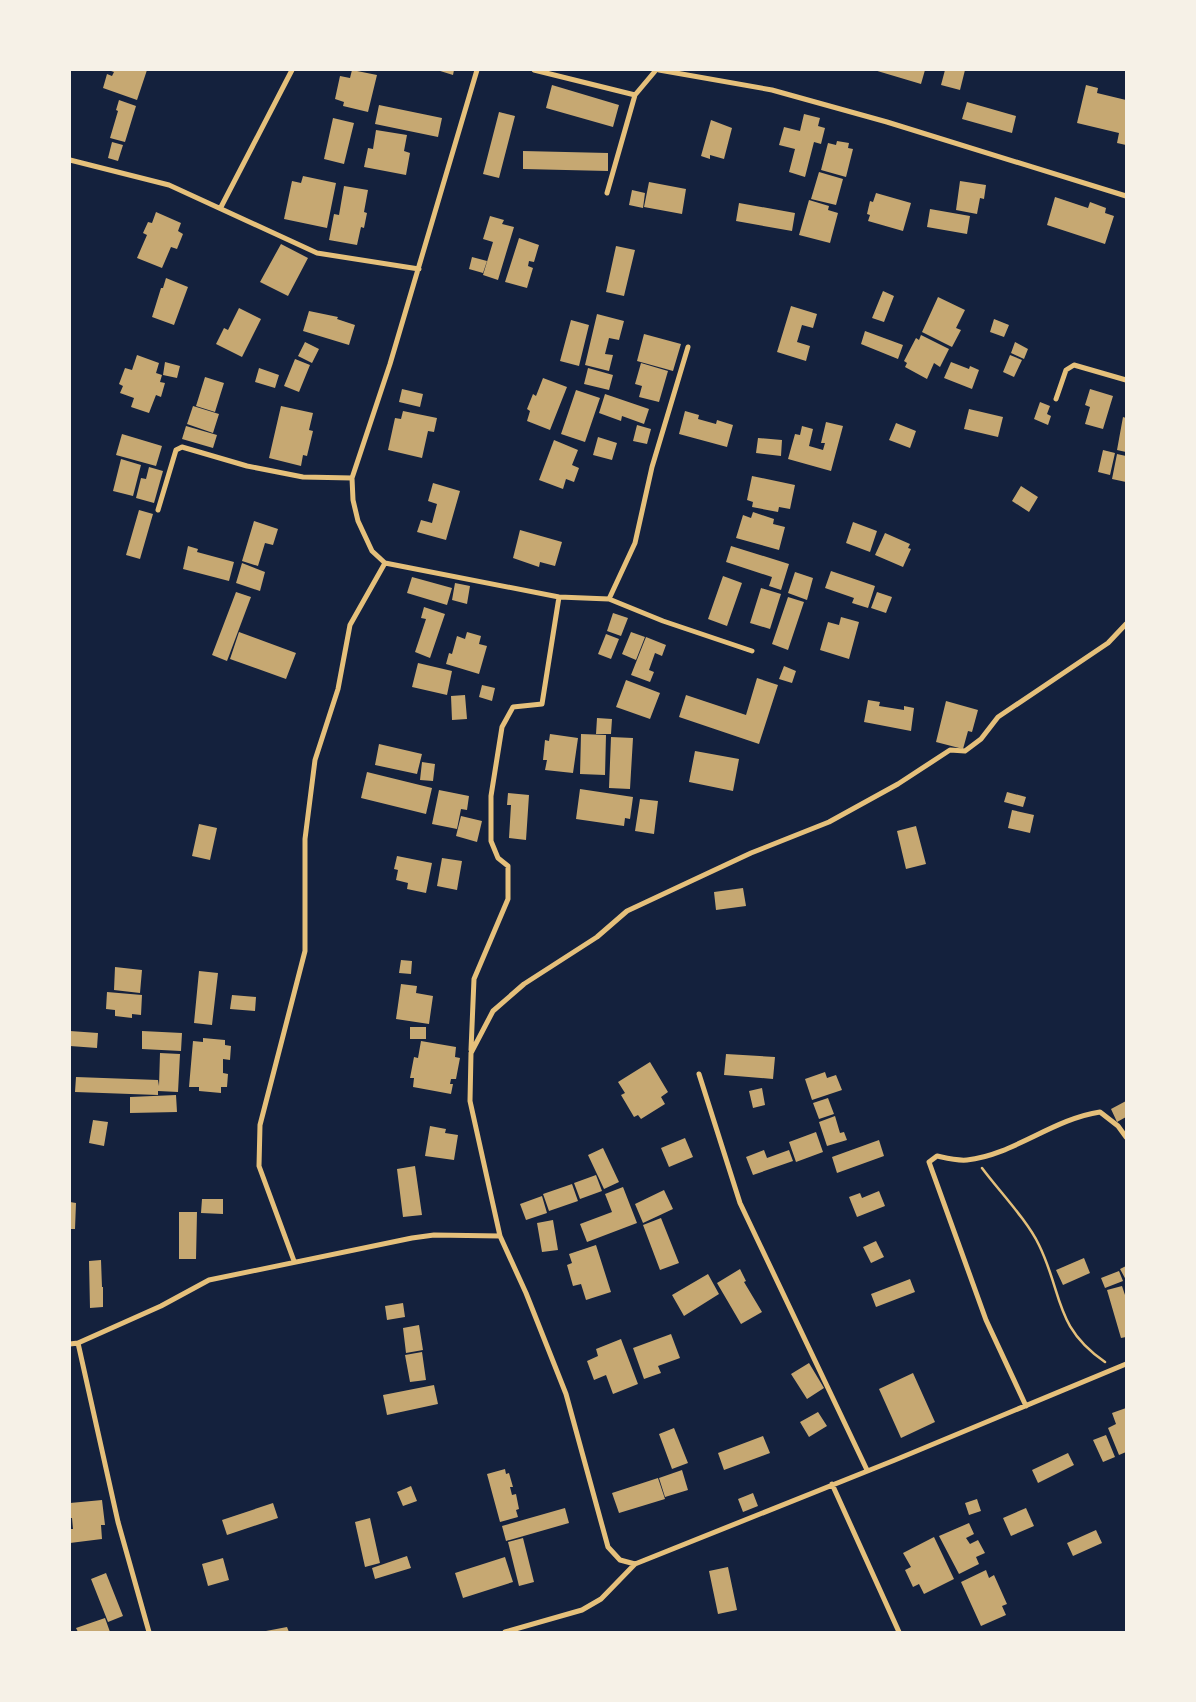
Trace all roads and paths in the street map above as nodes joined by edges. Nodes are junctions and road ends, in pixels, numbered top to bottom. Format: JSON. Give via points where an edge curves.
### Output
{"nodes":[{"id":1,"x":292,"y":70,"type":"edge"},
{"id":2,"x":477,"y":70,"type":"edge"},
{"id":3,"x":534,"y":70,"type":"edge"},
{"id":4,"x":658,"y":70,"type":"edge"},
{"id":5,"x":635,"y":95,"type":"junction"},
{"id":6,"x":70,"y":160,"type":"edge"},
{"id":7,"x":607,"y":192,"type":"dead end"},
{"id":8,"x":1126,"y":196,"type":"edge"},
{"id":9,"x":221,"y":207,"type":"junction"},
{"id":10,"x":419,"y":269,"type":"junction"},
{"id":11,"x":688,"y":347,"type":"dead end"},
{"id":12,"x":1126,"y":380,"type":"edge"},
{"id":13,"x":1056,"y":399,"type":"dead end"},
{"id":14,"x":352,"y":478,"type":"junction"},
{"id":15,"x":158,"y":510,"type":"dead end"},
{"id":16,"x":385,"y":563,"type":"junction"},
{"id":17,"x":559,"y":597,"type":"junction"},
{"id":18,"x":609,"y":599,"type":"junction"},
{"id":19,"x":1126,"y":624,"type":"edge"},
{"id":20,"x":752,"y":651,"type":"dead end"},
{"id":21,"x":471,"y":1053,"type":"junction"},
{"id":22,"x":699,"y":1074,"type":"dead end"},
{"id":23,"x":1126,"y":1138,"type":"edge"},
{"id":24,"x":975,"y":1159,"type":"junction"},
{"id":25,"x":500,"y":1236,"type":"junction"},
{"id":26,"x":294,"y":1261,"type":"junction"},
{"id":27,"x":78,"y":1343,"type":"junction"},
{"id":28,"x":70,"y":1344,"type":"edge"},
{"id":29,"x":1126,"y":1364,"type":"edge"},
{"id":30,"x":1114,"y":1369,"type":"junction"},
{"id":31,"x":1026,"y":1406,"type":"junction"},
{"id":32,"x":867,"y":1470,"type":"junction"},
{"id":33,"x":832,"y":1484,"type":"junction"},
{"id":34,"x":635,"y":1564,"type":"junction"},
{"id":35,"x":149,"y":1632,"type":"edge"},
{"id":36,"x":505,"y":1632,"type":"edge"},
{"id":37,"x":899,"y":1632,"type":"edge"}],
"edges":[{"from":1,"to":9,"type":"street"},
{"from":2,"to":10,"type":"street"},
{"from":3,"to":5,"type":"street"},
{"from":4,"to":5,"type":"street"},
{"from":4,"to":8,"type":"street","via":[[772,90]]},
{"from":5,"to":7,"type":"street"},
{"from":6,"to":9,"type":"street","via":[[169,185]]},
{"from":9,"to":10,"type":"street","via":[[317,253]]},
{"from":10,"to":14,"type":"street"},
{"from":11,"to":18,"type":"street","via":[[652,467],[636,543]]},
{"from":12,"to":13,"type":"street","via":[[1074,365],[1066,370]]},
{"from":14,"to":15,"type":"street","via":[[303,477],[247,466],[182,447],[176,450]]},
{"from":14,"to":16,"type":"street","via":[[358,521],[372,551]]},
{"from":16,"to":17,"type":"street"},
{"from":16,"to":26,"type":"street","via":[[350,625],[338,689],[315,760],[305,839],[305,951],[260,1125],[259,1166]]},
{"from":17,"to":18,"type":"street"},
{"from":17,"to":21,"type":"street","via":[[542,704],[512,707],[502,727],[491,796],[491,841],[498,858],[508,866],[508,899],[474,979]]},
{"from":18,"to":20,"type":"street"},
{"from":19,"to":21,"type":"street","via":[[1108,643],[998,717],[981,739],[965,751],[950,750],[898,784],[829,822],[752,853],[626,912],[597,937],[524,984],[493,1012]]},
{"from":21,"to":25,"type":"street","via":[[470,1101]]},
{"from":22,"to":32,"type":"street","via":[[740,1204]]},
{"from":23,"to":24,"type":"street","via":[[1110,1118],[1100,1112],[1050,1127],[998,1152]]},
{"from":24,"to":30,"type":"path","via":[[1037,1241],[1065,1320],[1077,1339]]},
{"from":24,"to":31,"type":"street","via":[[937,1156],[931,1159],[929,1168],[986,1320]]},
{"from":25,"to":26,"type":"street","via":[[426,1236]]},
{"from":25,"to":34,"type":"street","via":[[566,1394],[608,1547],[620,1560]]},
{"from":26,"to":27,"type":"street","via":[[210,1280]]},
{"from":27,"to":28,"type":"street"},
{"from":27,"to":35,"type":"street","via":[[118,1522]]},
{"from":29,"to":30,"type":"street"},
{"from":30,"to":31,"type":"street"},
{"from":31,"to":32,"type":"street"},
{"from":32,"to":33,"type":"street"},
{"from":33,"to":34,"type":"street"},
{"from":33,"to":37,"type":"street"},
{"from":34,"to":36,"type":"street","via":[[601,1599],[582,1610]]}]}
